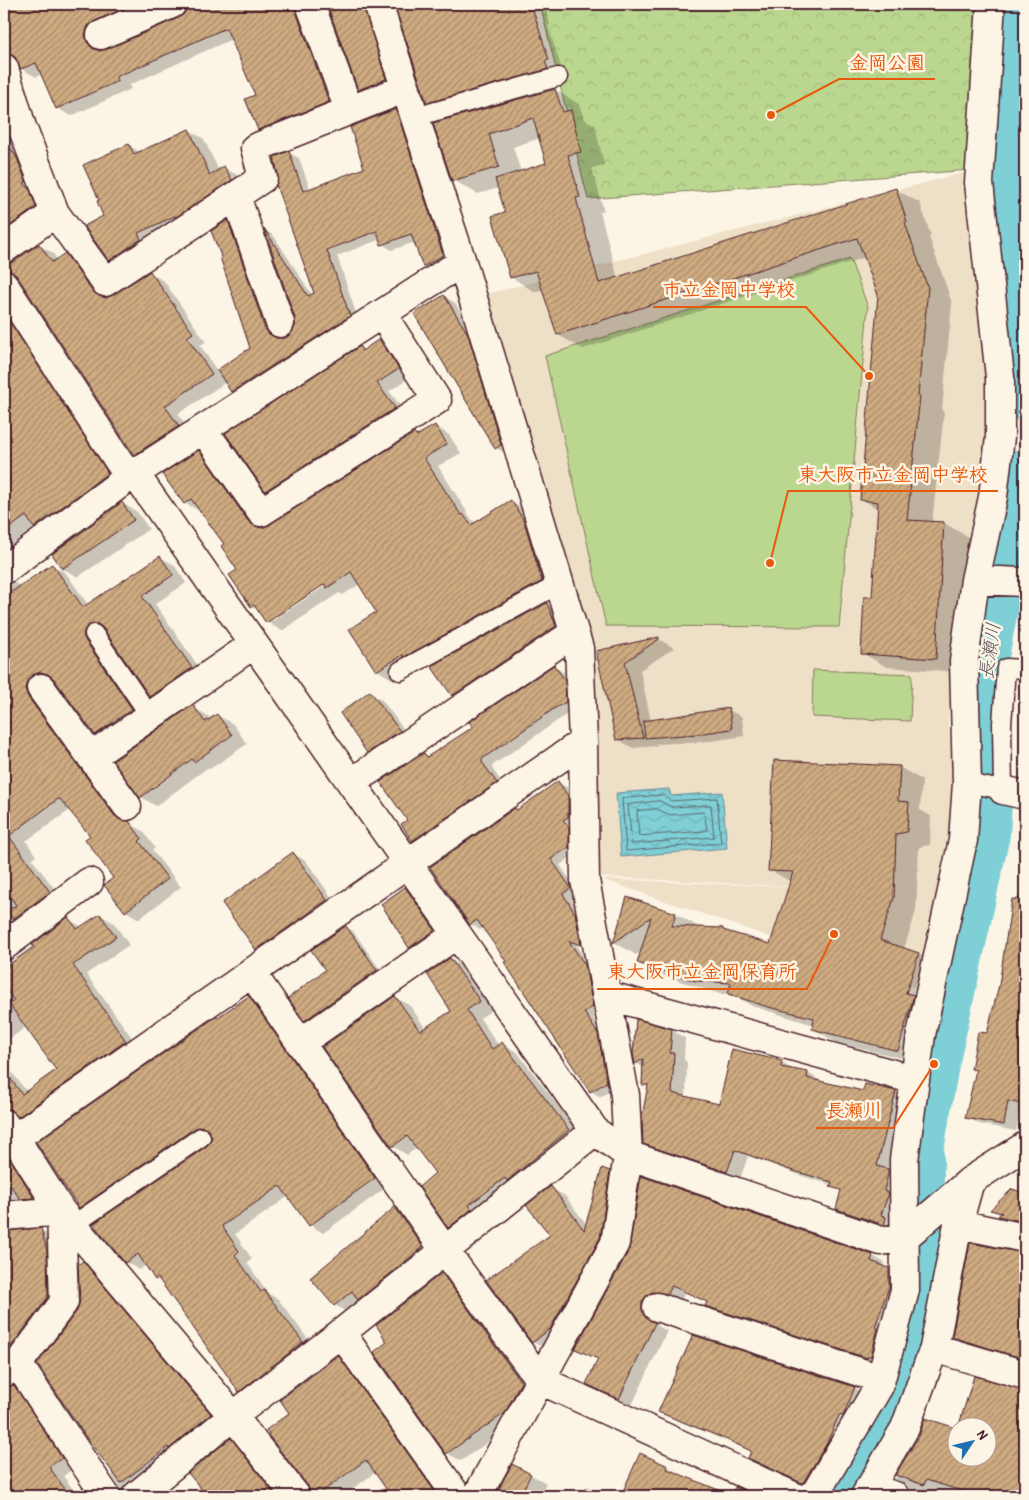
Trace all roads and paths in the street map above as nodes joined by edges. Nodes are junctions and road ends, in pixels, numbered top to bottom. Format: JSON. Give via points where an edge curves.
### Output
{"nodes":[{"id":1,"x":172,"y":4,"type":"edge"},
{"id":2,"x":310,"y":4,"type":"edge"},
{"id":3,"x":378,"y":4,"type":"edge"},
{"id":4,"x":991,"y":4,"type":"edge"},
{"id":5,"x":102,"y":35,"type":"dead end"},
{"id":6,"x":4,"y":68,"type":"edge"},
{"id":7,"x":558,"y":77,"type":"dead end"},
{"id":8,"x":406,"y":88,"type":"junction"},
{"id":9,"x":349,"y":110,"type":"junction"},
{"id":10,"x":415,"y":117,"type":"junction"},
{"id":11,"x":236,"y":196,"type":"junction"},
{"id":12,"x":55,"y":213,"type":"junction"},
{"id":13,"x":4,"y":249,"type":"edge"},
{"id":14,"x":462,"y":262,"type":"junction"},
{"id":15,"x":4,"y":285,"type":"edge"},
{"id":16,"x":382,"y":314,"type":"junction"},
{"id":17,"x":280,"y":323,"type":"dead end"},
{"id":18,"x":203,"y":429,"type":"junction"},
{"id":19,"x":129,"y":477,"type":"junction"},
{"id":20,"x":4,"y":570,"type":"edge"},
{"id":21,"x":1000,"y":581,"type":"edge"},
{"id":22,"x":560,"y":584,"type":"junction"},
{"id":23,"x":574,"y":633,"type":"junction"},
{"id":24,"x":94,"y":634,"type":"dead end"},
{"id":25,"x":254,"y":644,"type":"junction"},
{"id":26,"x":1025,"y":670,"type":"edge"},
{"id":27,"x":400,"y":671,"type":"dead end"},
{"id":28,"x":41,"y":688,"type":"dead end"},
{"id":29,"x":150,"y":716,"type":"junction"},
{"id":30,"x":583,"y":742,"type":"junction"},
{"id":31,"x":91,"y":757,"type":"junction"},
{"id":32,"x":352,"y":782,"type":"junction"},
{"id":33,"x":995,"y":788,"type":"edge"},
{"id":34,"x":127,"y":806,"type":"dead end"},
{"id":35,"x":408,"y":862,"type":"junction"},
{"id":36,"x":89,"y":882,"type":"dead end"},
{"id":37,"x":458,"y":934,"type":"junction"},
{"id":38,"x":4,"y":946,"type":"edge"},
{"id":39,"x":251,"y":972,"type":"junction"},
{"id":40,"x":606,"y":994,"type":"junction"},
{"id":41,"x":300,"y":1043,"type":"junction"},
{"id":42,"x":915,"y":1080,"type":"junction"},
{"id":43,"x":10,"y":1130,"type":"edge"},
{"id":44,"x":595,"y":1130,"type":"junction"},
{"id":45,"x":201,"y":1137,"type":"dead end"},
{"id":46,"x":1025,"y":1146,"type":"edge"},
{"id":47,"x":628,"y":1156,"type":"junction"},
{"id":48,"x":970,"y":1181,"type":"junction"},
{"id":49,"x":4,"y":1216,"type":"edge"},
{"id":50,"x":67,"y":1218,"type":"junction"},
{"id":51,"x":958,"y":1224,"type":"junction"},
{"id":52,"x":905,"y":1237,"type":"junction"},
{"id":53,"x":1025,"y":1238,"type":"edge"},
{"id":54,"x":446,"y":1251,"type":"junction"},
{"id":55,"x":657,"y":1307,"type":"dead end"},
{"id":56,"x":341,"y":1333,"type":"junction"},
{"id":57,"x":934,"y":1348,"type":"junction"},
{"id":58,"x":11,"y":1369,"type":"edge"},
{"id":59,"x":1025,"y":1375,"type":"edge"},
{"id":60,"x":881,"y":1378,"type":"junction"},
{"id":61,"x":540,"y":1380,"type":"junction"},
{"id":62,"x":233,"y":1416,"type":"junction"},
{"id":63,"x":867,"y":1492,"type":"edge"},
{"id":64,"x":106,"y":1496,"type":"edge"},
{"id":65,"x":136,"y":1496,"type":"edge"},
{"id":66,"x":296,"y":1496,"type":"edge"},
{"id":67,"x":457,"y":1496,"type":"edge"},
{"id":68,"x":477,"y":1496,"type":"edge"},
{"id":69,"x":808,"y":1496,"type":"edge"},
{"id":70,"x":895,"y":1496,"type":"edge"}],
"edges":[{"from":1,"to":5,"type":"street"},
{"from":2,"to":9,"type":"street"},
{"from":3,"to":8,"type":"street"},
{"from":4,"to":21,"type":"street","via":[[980,183],[1000,377],[1000,437],[993,496]]},
{"from":6,"to":12,"type":"street","via":[[22,128]]},
{"from":7,"to":10,"type":"lane"},
{"from":8,"to":9,"type":"street"},
{"from":8,"to":10,"type":"street"},
{"from":9,"to":11,"type":"street","via":[[254,148],[263,178]]},
{"from":10,"to":14,"type":"street"},
{"from":11,"to":12,"type":"street","via":[[105,282]]},
{"from":11,"to":17,"type":"street"},
{"from":12,"to":13,"type":"street"},
{"from":14,"to":16,"type":"street"},
{"from":14,"to":22,"type":"street"},
{"from":15,"to":19,"type":"street"},
{"from":16,"to":18,"type":"street"},
{"from":16,"to":18,"type":"street","via":[[437,400],[261,512]]},
{"from":18,"to":19,"type":"street"},
{"from":19,"to":20,"type":"street"},
{"from":19,"to":25,"type":"street","via":[[135,474]]},
{"from":21,"to":33,"type":"street","via":[[964,661]]},
{"from":22,"to":23,"type":"street"},
{"from":22,"to":27,"type":"lane"},
{"from":23,"to":30,"type":"street","via":[[579,648]]},
{"from":23,"to":32,"type":"street"},
{"from":24,"to":29,"type":"lane"},
{"from":25,"to":29,"type":"street"},
{"from":25,"to":32,"type":"street"},
{"from":26,"to":33,"type":"lane","via":[[1006,668]]},
{"from":28,"to":31,"type":"street"},
{"from":29,"to":31,"type":"street"},
{"from":30,"to":35,"type":"street"},
{"from":30,"to":40,"type":"street","via":[[585,880]]},
{"from":31,"to":34,"type":"street"},
{"from":32,"to":35,"type":"street"},
{"from":33,"to":42,"type":"street","via":[[963,840],[920,1035]]},
{"from":35,"to":37,"type":"street"},
{"from":35,"to":39,"type":"street"},
{"from":36,"to":38,"type":"street"},
{"from":37,"to":41,"type":"street"},
{"from":37,"to":44,"type":"street"},
{"from":39,"to":41,"type":"street"},
{"from":39,"to":43,"type":"street"},
{"from":40,"to":42,"type":"street"},
{"from":40,"to":47,"type":"street","via":[[625,1095]]},
{"from":41,"to":54,"type":"street"},
{"from":42,"to":52,"type":"street","via":[[904,1160]]},
{"from":43,"to":50,"type":"street"},
{"from":44,"to":47,"type":"street"},
{"from":44,"to":54,"type":"street"},
{"from":45,"to":50,"type":"lane"},
{"from":46,"to":48,"type":"street"},
{"from":47,"to":52,"type":"street","via":[[880,1241]]},
{"from":47,"to":61,"type":"street","via":[[615,1244]]},
{"from":48,"to":51,"type":"street"},
{"from":48,"to":52,"type":"street"},
{"from":49,"to":50,"type":"street"},
{"from":50,"to":58,"type":"street","via":[[64,1302]]},
{"from":50,"to":62,"type":"street"},
{"from":51,"to":53,"type":"street"},
{"from":51,"to":57,"type":"street"},
{"from":52,"to":60,"type":"street","via":[[905,1290]]},
{"from":54,"to":56,"type":"street"},
{"from":54,"to":61,"type":"street"},
{"from":55,"to":60,"type":"street"},
{"from":56,"to":62,"type":"street"},
{"from":56,"to":67,"type":"street"},
{"from":57,"to":59,"type":"street"},
{"from":57,"to":63,"type":"street","via":[[905,1428]]},
{"from":58,"to":64,"type":"street"},
{"from":60,"to":69,"type":"street","via":[[879,1386]]},
{"from":61,"to":68,"type":"street"},
{"from":61,"to":69,"type":"street"},
{"from":62,"to":65,"type":"street"},
{"from":62,"to":66,"type":"street"},
{"from":63,"to":70,"type":"street"}]}
